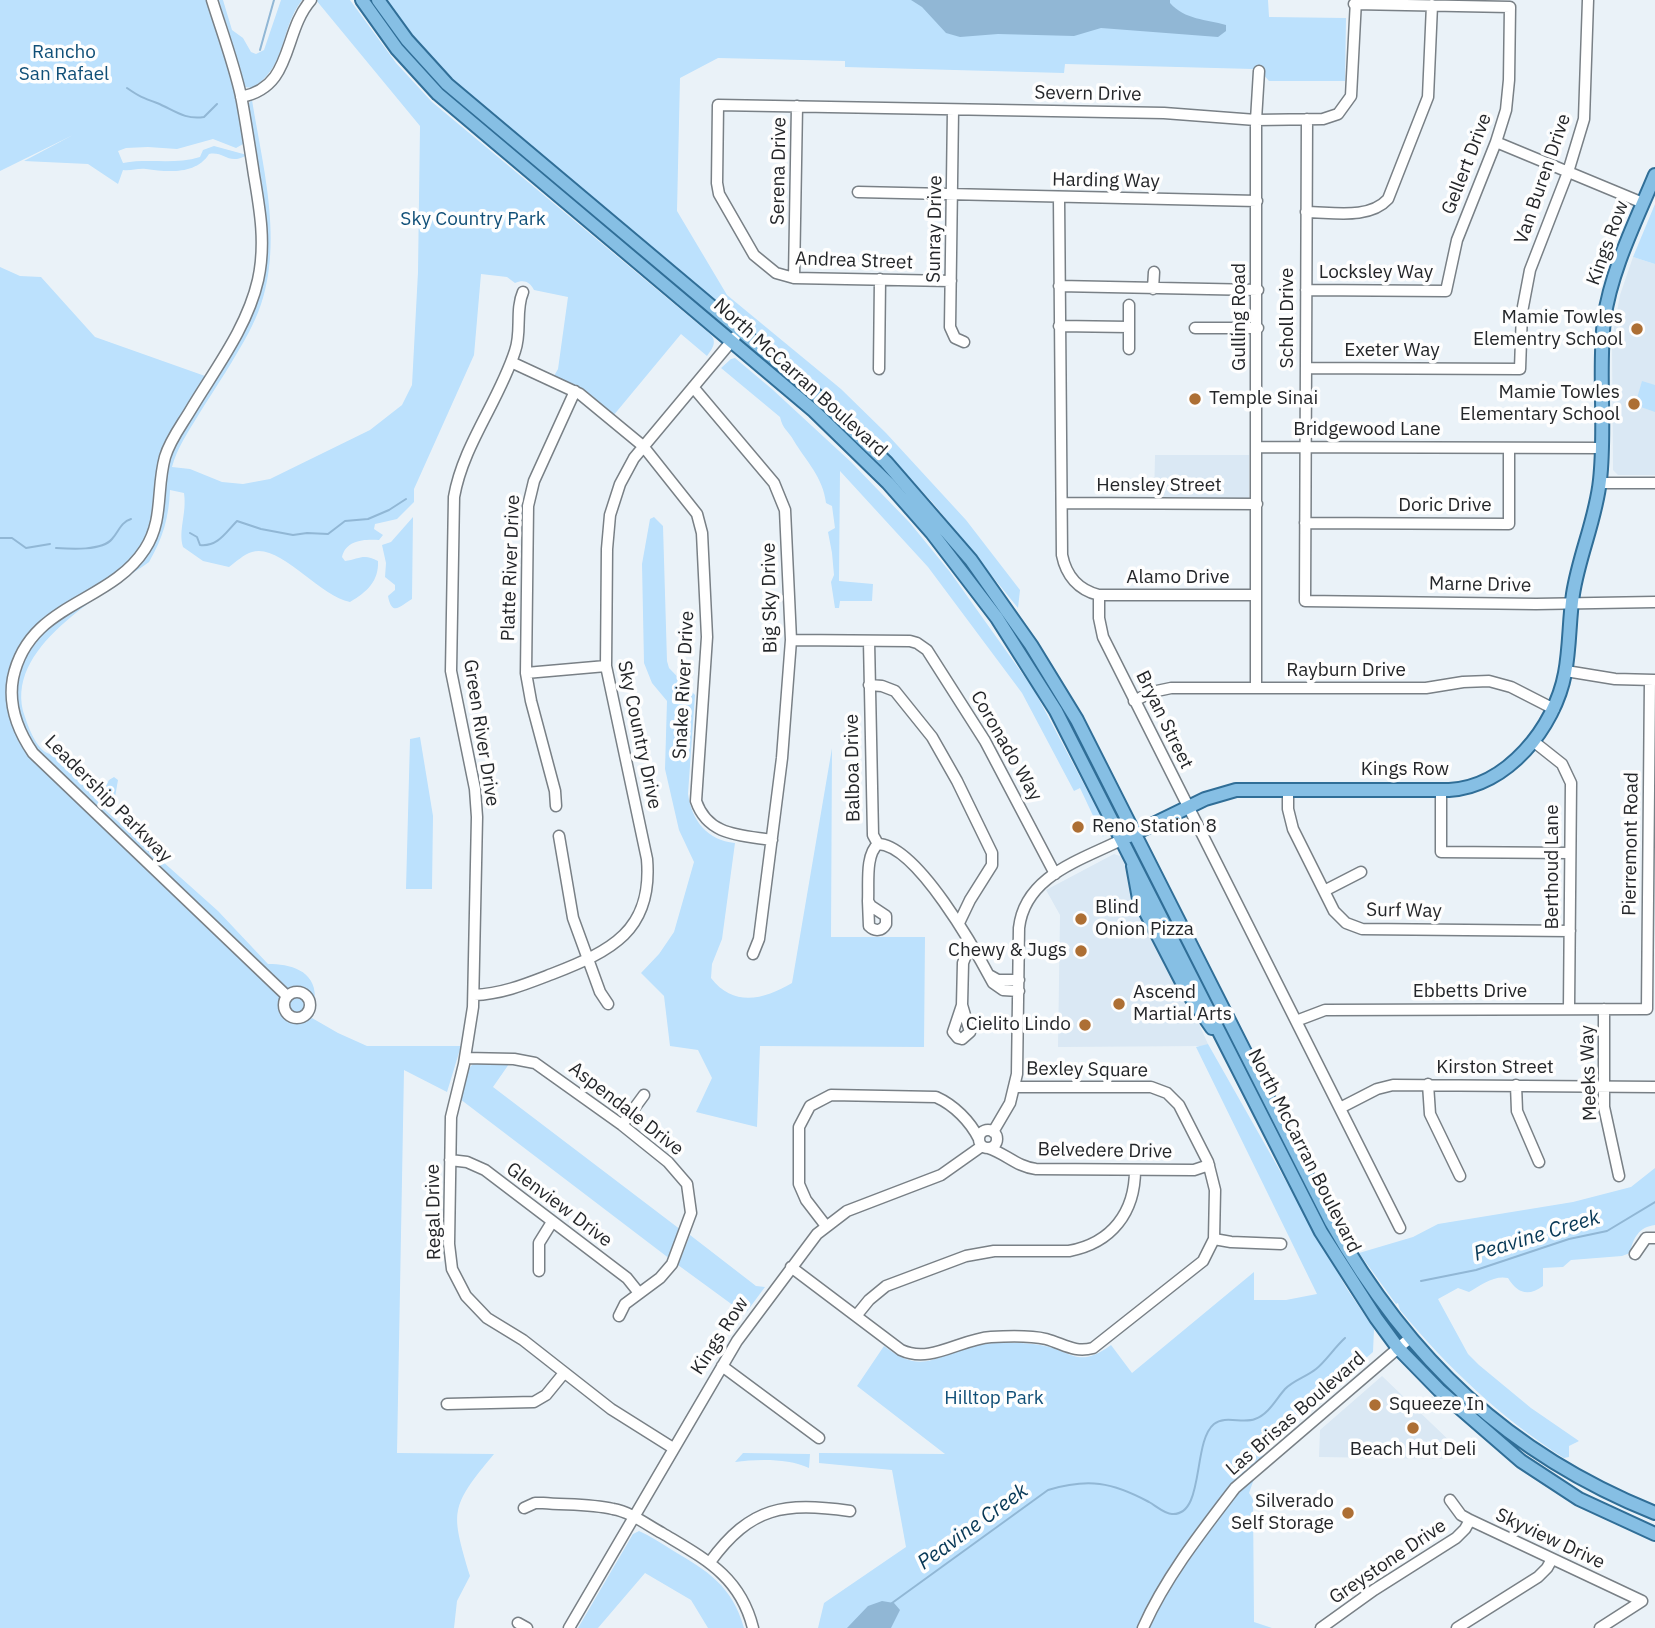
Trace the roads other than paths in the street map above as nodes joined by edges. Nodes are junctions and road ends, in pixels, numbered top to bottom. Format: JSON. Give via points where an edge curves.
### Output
{"nodes":[{"id":1,"x":212,"y":0,"type":"edge"},
{"id":2,"x":311,"y":0,"type":"edge"},
{"id":3,"x":362,"y":0,"type":"edge"},
{"id":4,"x":378,"y":0,"type":"edge"},
{"id":5,"x":1588,"y":0,"type":"edge"},
{"id":6,"x":1355,"y":2,"type":"edge"},
{"id":7,"x":1432,"y":5,"type":"junction"},
{"id":8,"x":1259,"y":71,"type":"dead end"},
{"id":9,"x":241,"y":96,"type":"junction"},
{"id":10,"x":718,"y":105,"type":"joint"},
{"id":11,"x":797,"y":106,"type":"junction"},
{"id":12,"x":953,"y":110,"type":"junction"},
{"id":13,"x":1307,"y":119,"type":"junction"},
{"id":14,"x":1256,"y":120,"type":"junction"},
{"id":15,"x":1496,"y":142,"type":"junction"},
{"id":16,"x":1568,"y":172,"type":"junction"},
{"id":17,"x":1655,"y":175,"type":"edge"},
{"id":18,"x":858,"y":192,"type":"dead end"},
{"id":19,"x":953,"y":194,"type":"junction"},
{"id":20,"x":1059,"y":198,"type":"junction"},
{"id":21,"x":1257,"y":201,"type":"junction"},
{"id":22,"x":1643,"y":203,"type":"junction"},
{"id":23,"x":1306,"y":212,"type":"junction"},
{"id":24,"x":1154,"y":272,"type":"dead end"},
{"id":25,"x":794,"y":278,"type":"junction"},
{"id":26,"x":880,"y":279,"type":"junction"},
{"id":27,"x":951,"y":281,"type":"junction"},
{"id":28,"x":1059,"y":286,"type":"junction"},
{"id":29,"x":1153,"y":289,"type":"junction"},
{"id":30,"x":1258,"y":290,"type":"junction"},
{"id":31,"x":1306,"y":290,"type":"junction"},
{"id":32,"x":1446,"y":291,"type":"joint"},
{"id":33,"x":523,"y":292,"type":"dead end"},
{"id":34,"x":1129,"y":305,"type":"dead end"},
{"id":35,"x":1059,"y":326,"type":"junction"},
{"id":36,"x":1129,"y":327,"type":"junction"},
{"id":37,"x":1195,"y":328,"type":"dead end"},
{"id":38,"x":1258,"y":328,"type":"junction"},
{"id":39,"x":736,"y":336,"type":"junction"},
{"id":40,"x":964,"y":342,"type":"dead end"},
{"id":41,"x":1129,"y":349,"type":"dead end"},
{"id":42,"x":511,"y":362,"type":"junction"},
{"id":43,"x":1306,"y":368,"type":"junction"},
{"id":44,"x":879,"y":369,"type":"dead end"},
{"id":45,"x":1520,"y":369,"type":"joint"},
{"id":46,"x":693,"y":387,"type":"junction"},
{"id":47,"x":575,"y":391,"type":"junction"},
{"id":48,"x":643,"y":446,"type":"junction"},
{"id":49,"x":1257,"y":447,"type":"junction"},
{"id":50,"x":1305,"y":447,"type":"junction"},
{"id":51,"x":1509,"y":448,"type":"junction"},
{"id":52,"x":1602,"y":448,"type":"junction"},
{"id":53,"x":1600,"y":483,"type":"junction"},
{"id":54,"x":1655,"y":483,"type":"edge"},
{"id":55,"x":1062,"y":503,"type":"junction"},
{"id":56,"x":1257,"y":504,"type":"junction"},
{"id":57,"x":1305,"y":523,"type":"junction"},
{"id":58,"x":1099,"y":595,"type":"junction"},
{"id":59,"x":1256,"y":595,"type":"junction"},
{"id":60,"x":1305,"y":601,"type":"joint"},
{"id":61,"x":1655,"y":602,"type":"edge"},
{"id":62,"x":1572,"y":603,"type":"junction"},
{"id":63,"x":791,"y":640,"type":"junction"},
{"id":64,"x":869,"y":641,"type":"junction"},
{"id":65,"x":606,"y":666,"type":"junction"},
{"id":66,"x":1566,"y":671,"type":"junction"},
{"id":67,"x":526,"y":673,"type":"junction"},
{"id":68,"x":1652,"y":680,"type":"edge"},
{"id":69,"x":869,"y":685,"type":"junction"},
{"id":70,"x":1256,"y":688,"type":"junction"},
{"id":71,"x":1135,"y":701,"type":"junction"},
{"id":72,"x":1554,"y":709,"type":"junction"},
{"id":73,"x":1533,"y":741,"type":"junction"},
{"id":74,"x":1288,"y":789,"type":"junction"},
{"id":75,"x":1441,"y":790,"type":"junction"},
{"id":76,"x":556,"y":806,"type":"dead end"},
{"id":77,"x":1188,"y":808,"type":"junction"},
{"id":78,"x":559,"y":836,"type":"dead end"},
{"id":79,"x":1129,"y":836,"type":"junction"},
{"id":80,"x":772,"y":839,"type":"junction"},
{"id":81,"x":878,"y":844,"type":"junction"},
{"id":82,"x":1570,"y":853,"type":"junction"},
{"id":83,"x":1361,"y":872,"type":"dead end"},
{"id":84,"x":1055,"y":874,"type":"junction"},
{"id":85,"x":1324,"y":891,"type":"junction"},
{"id":86,"x":868,"y":901,"type":"dead end"},
{"id":87,"x":959,"y":923,"type":"junction"},
{"id":88,"x":1651,"y":930,"type":"edge"},
{"id":89,"x":1570,"y":931,"type":"junction"},
{"id":90,"x":974,"y":949,"type":"junction"},
{"id":91,"x":753,"y":954,"type":"dead end"},
{"id":92,"x":589,"y":960,"type":"junction"},
{"id":93,"x":1018,"y":985,"type":"junction"},
{"id":94,"x":474,"y":995,"type":"junction"},
{"id":95,"x":287,"y":996,"type":"dead end"},
{"id":96,"x":608,"y":1004,"type":"dead end"},
{"id":97,"x":962,"y":1005,"type":"dead end"},
{"id":98,"x":1569,"y":1009,"type":"junction"},
{"id":99,"x":1604,"y":1009,"type":"junction"},
{"id":100,"x":1647,"y":1009,"type":"joint"},
{"id":101,"x":1296,"y":1021,"type":"junction"},
{"id":102,"x":466,"y":1058,"type":"junction"},
{"id":103,"x":1427,"y":1084,"type":"junction"},
{"id":104,"x":1516,"y":1085,"type":"junction"},
{"id":105,"x":1603,"y":1086,"type":"junction"},
{"id":106,"x":1015,"y":1087,"type":"junction"},
{"id":107,"x":1655,"y":1087,"type":"edge"},
{"id":108,"x":644,"y":1095,"type":"dead end"},
{"id":109,"x":1340,"y":1108,"type":"junction"},
{"id":110,"x":970,"y":1123,"type":"junction"},
{"id":111,"x":622,"y":1125,"type":"junction"},
{"id":112,"x":992,"y":1134,"type":"junction"},
{"id":113,"x":983,"y":1144,"type":"junction"},
{"id":114,"x":1004,"y":1154,"type":"junction"},
{"id":115,"x":450,"y":1160,"type":"junction"},
{"id":116,"x":1539,"y":1162,"type":"dead end"},
{"id":117,"x":1209,"y":1165,"type":"junction"},
{"id":118,"x":1135,"y":1170,"type":"junction"},
{"id":119,"x":1460,"y":1176,"type":"dead end"},
{"id":120,"x":1619,"y":1177,"type":"dead end"},
{"id":121,"x":552,"y":1222,"type":"junction"},
{"id":122,"x":826,"y":1226,"type":"junction"},
{"id":123,"x":1399,"y":1228,"type":"dead end"},
{"id":124,"x":1655,"y":1238,"type":"edge"},
{"id":125,"x":1214,"y":1239,"type":"junction"},
{"id":126,"x":1281,"y":1244,"type":"dead end"},
{"id":127,"x":1635,"y":1254,"type":"dead end"},
{"id":128,"x":791,"y":1267,"type":"junction"},
{"id":129,"x":539,"y":1271,"type":"dead end"},
{"id":130,"x":639,"y":1293,"type":"junction"},
{"id":131,"x":619,"y":1316,"type":"dead end"},
{"id":132,"x":856,"y":1317,"type":"junction"},
{"id":133,"x":1410,"y":1338,"type":"junction"},
{"id":134,"x":1398,"y":1348,"type":"junction"},
{"id":135,"x":722,"y":1366,"type":"junction"},
{"id":136,"x":564,"y":1373,"type":"junction"},
{"id":137,"x":447,"y":1404,"type":"dead end"},
{"id":138,"x":819,"y":1438,"type":"dead end"},
{"id":139,"x":673,"y":1448,"type":"junction"},
{"id":140,"x":1450,"y":1500,"type":"dead end"},
{"id":141,"x":524,"y":1508,"type":"dead end"},
{"id":142,"x":850,"y":1511,"type":"dead end"},
{"id":143,"x":1655,"y":1513,"type":"edge"},
{"id":144,"x":634,"y":1517,"type":"junction"},
{"id":145,"x":1470,"y":1520,"type":"junction"},
{"id":146,"x":1655,"y":1534,"type":"edge"},
{"id":147,"x":1552,"y":1559,"type":"junction"},
{"id":148,"x":710,"y":1562,"type":"junction"},
{"id":149,"x":569,"y":1628,"type":"edge"},
{"id":150,"x":752,"y":1628,"type":"edge"},
{"id":151,"x":1143,"y":1628,"type":"edge"},
{"id":152,"x":1321,"y":1628,"type":"edge"},
{"id":153,"x":1457,"y":1628,"type":"edge"},
{"id":154,"x":1600,"y":1628,"type":"edge"}],
"edges":[{"from":1,"to":9,"type":"street","name":"Leadership Parkway"},
{"from":2,"to":9,"type":"street","via":[[299,17],[276,76],[264,88]]},
{"from":3,"to":39,"type":"main road","name":"North McCarran Boulevard","via":[[416,72],[454,109]]},
{"from":4,"to":39,"type":"main road","name":"North McCarran Boulevard","via":[[447,84]]},
{"from":5,"to":16,"type":"street","name":"Van Buren Drive","via":[[1586,108]]},
{"from":6,"to":7,"type":"street"},
{"from":6,"to":13,"type":"street","name":"Severn Drive","via":[[1348,104],[1338,114]]},
{"from":7,"to":15,"type":"street","name":"Gellert Drive","via":[[1510,7],[1508,93]]},
{"from":7,"to":23,"type":"street","via":[[1428,97],[1388,199],[1366,212]]},
{"from":8,"to":14,"type":"street","name":"Gulling Road"},
{"from":9,"to":95,"type":"street","name":"Leadership Parkway","via":[[262,232],[261,261],[250,306],[168,448],[161,473],[159,515],[146,549],[125,573],[50,619],[32,636],[15,670],[12,696],[18,725],[33,753]]},
{"from":10,"to":11,"type":"street","name":"Severn Drive"},
{"from":10,"to":25,"type":"street","name":"Andrea Street","via":[[717,183],[723,204],[761,262]]},
{"from":11,"to":12,"type":"street","name":"Severn Drive"},
{"from":11,"to":25,"type":"street","name":"Serena Drive"},
{"from":12,"to":14,"type":"street","name":"Severn Drive","via":[[1164,113]]},
{"from":12,"to":19,"type":"street","name":"Sunray Drive"},
{"from":13,"to":14,"type":"street","name":"Severn Drive"},
{"from":13,"to":23,"type":"street","name":"Scholl Drive"},
{"from":14,"to":21,"type":"street","name":"Gulling Road"},
{"from":15,"to":16,"type":"street"},
{"from":15,"to":32,"type":"street","name":"Gellert Drive","via":[[1461,230]]},
{"from":16,"to":22,"type":"street"},
{"from":16,"to":45,"type":"street","name":"Van Buren Drive","via":[[1530,270],[1522,312]]},
{"from":17,"to":22,"type":"main road","name":"Kings Row"},
{"from":18,"to":19,"type":"street","name":"Harding Way"},
{"from":19,"to":20,"type":"street","name":"Harding Way"},
{"from":19,"to":27,"type":"street","name":"Sunray Drive"},
{"from":20,"to":21,"type":"street","name":"Harding Way"},
{"from":20,"to":28,"type":"street"},
{"from":21,"to":30,"type":"street","name":"Gulling Road"},
{"from":22,"to":52,"type":"main road","name":"Kings Row","via":[[1613,280],[1605,318]]},
{"from":23,"to":31,"type":"street","name":"Scholl Drive"},
{"from":24,"to":29,"type":"street"},
{"from":25,"to":26,"type":"street","name":"Andrea Street"},
{"from":26,"to":27,"type":"street","name":"Andrea Street"},
{"from":26,"to":44,"type":"street"},
{"from":27,"to":40,"type":"street","name":"Sunray Drive","via":[[950,327],[955,338]]},
{"from":28,"to":29,"type":"street"},
{"from":28,"to":35,"type":"street"},
{"from":29,"to":30,"type":"street"},
{"from":30,"to":38,"type":"street","name":"Gulling Road"},
{"from":31,"to":32,"type":"street","name":"Locksley Way"},
{"from":31,"to":43,"type":"street","name":"Scholl Drive"},
{"from":33,"to":42,"type":"street","name":"Green River Drive","via":[[519,339]]},
{"from":34,"to":36,"type":"street"},
{"from":35,"to":36,"type":"street"},
{"from":35,"to":55,"type":"street"},
{"from":36,"to":41,"type":"street"},
{"from":37,"to":38,"type":"street"},
{"from":38,"to":49,"type":"street","name":"Gulling Road"},
{"from":39,"to":46,"type":"street","name":"Sky Country Drive"},
{"from":39,"to":79,"type":"main road","name":"North McCarran Boulevard","via":[[958,554]]},
{"from":42,"to":47,"type":"street","name":"Snake River Drive"},
{"from":42,"to":94,"type":"street","name":"Green River Drive","via":[[460,474],[453,506],[451,671],[476,804]]},
{"from":43,"to":45,"type":"street","name":"Exeter Way"},
{"from":43,"to":50,"type":"street","name":"Scholl Drive"},
{"from":46,"to":48,"type":"street","name":"Sky Country Drive"},
{"from":46,"to":63,"type":"street","name":"Big Sky Drive","via":[[774,483],[783,500]]},
{"from":47,"to":48,"type":"street","name":"Snake River Drive"},
{"from":47,"to":67,"type":"street","name":"Platte River Drive","via":[[530,494]]},
{"from":48,"to":65,"type":"street","name":"Sky Country Drive","via":[[620,484],[610,515]]},
{"from":48,"to":80,"type":"street","name":"Snake River Drive","via":[[692,505],[702,533],[707,637],[695,792],[699,809],[709,823],[724,832]]},
{"from":49,"to":50,"type":"street","name":"Bridgewood Lane"},
{"from":49,"to":56,"type":"street","name":"Gulling Road"},
{"from":50,"to":51,"type":"street","name":"Bridgewood Lane"},
{"from":50,"to":57,"type":"street","name":"Scholl Drive"},
{"from":51,"to":52,"type":"street","name":"Bridgewood Lane"},
{"from":51,"to":57,"type":"street","name":"Doric Drive","via":[[1509,524]]},
{"from":52,"to":53,"type":"main road","name":"Kings Row"},
{"from":53,"to":54,"type":"street"},
{"from":53,"to":62,"type":"main road","name":"Kings Row"},
{"from":55,"to":56,"type":"street","name":"Hensley Street"},
{"from":55,"to":58,"type":"street","via":[[1062,555],[1067,572],[1084,590]]},
{"from":56,"to":59,"type":"street","name":"Gulling Road"},
{"from":57,"to":60,"type":"street","name":"Scholl Drive"},
{"from":58,"to":59,"type":"street","name":"Alamo Drive"},
{"from":58,"to":71,"type":"street","name":"Bryan Street","via":[[1103,637]]},
{"from":59,"to":70,"type":"street","name":"Gulling Road"},
{"from":60,"to":62,"type":"street","name":"Marne Drive"},
{"from":61,"to":62,"type":"street","name":"Marne Drive"},
{"from":62,"to":66,"type":"main road","name":"Kings Row"},
{"from":63,"to":64,"type":"street"},
{"from":63,"to":80,"type":"street","name":"Big Sky Drive"},
{"from":64,"to":69,"type":"street","name":"Balboa Drive"},
{"from":64,"to":84,"type":"street","name":"Coronado Way","via":[[917,643],[927,650],[985,741]]},
{"from":65,"to":67,"type":"street"},
{"from":65,"to":92,"type":"street","name":"Sky Country Drive","via":[[647,859],[648,883],[631,927]]},
{"from":66,"to":68,"type":"street"},
{"from":66,"to":72,"type":"main road","name":"Kings Row"},
{"from":67,"to":76,"type":"street","name":"Platte River Drive"},
{"from":68,"to":88,"type":"street","name":"Pierremont Road"},
{"from":69,"to":81,"type":"street","name":"Balboa Drive","via":[[872,831]]},
{"from":69,"to":87,"type":"street","via":[[895,691],[924,727],[951,769],[992,853],[992,865]]},
{"from":70,"to":71,"type":"street","name":"Rayburn Drive","via":[[1171,688]]},
{"from":70,"to":72,"type":"street","name":"Rayburn Drive","via":[[1426,688],[1489,681]]},
{"from":71,"to":77,"type":"street","name":"Bryan Street"},
{"from":72,"to":73,"type":"main road","name":"Kings Row"},
{"from":73,"to":75,"type":"main road","name":"Kings Row","via":[[1483,781]]},
{"from":73,"to":82,"type":"street","name":"Berthoud Lane","via":[[1562,764],[1569,776]]},
{"from":74,"to":75,"type":"main road","name":"Kings Row"},
{"from":74,"to":77,"type":"main road","name":"Kings Row","via":[[1225,792]]},
{"from":74,"to":85,"type":"street","name":"Surf Way","via":[[1293,829]]},
{"from":75,"to":82,"type":"street","via":[[1441,852]]},
{"from":77,"to":79,"type":"main road","name":"Kings Row"},
{"from":77,"to":101,"type":"street","name":"Bryan Street"},
{"from":78,"to":92,"type":"street","via":[[573,918]]},
{"from":79,"to":84,"type":"street","name":"Kings Row"},
{"from":79,"to":133,"type":"main road","name":"North McCarran Boulevard","via":[[1331,1222],[1372,1289]]},
{"from":79,"to":134,"type":"main road","name":"North McCarran Boulevard","via":[[1136,892],[1187,992],[1234,1059],[1321,1232]]},
{"from":80,"to":91,"type":"street","name":"Big Sky Drive","via":[[760,939]]},
{"from":81,"to":86,"type":"street","via":[[870,855]]},
{"from":81,"to":87,"type":"street","name":"Balboa Drive","via":[[905,857]]},
{"from":82,"to":89,"type":"street","name":"Berthoud Lane"},
{"from":83,"to":85,"type":"street"},
{"from":84,"to":93,"type":"street","name":"Kings Row","via":[[1033,891],[1023,909]]},
{"from":85,"to":89,"type":"street","name":"Surf Way","via":[[1339,917],[1362,929]]},
{"from":87,"to":90,"type":"street","name":"Balboa Drive"},
{"from":88,"to":100,"type":"street","name":"Pierremont Road"},
{"from":89,"to":98,"type":"street","name":"Berthoud Lane"},
{"from":90,"to":93,"type":"street","name":"Balboa Drive","via":[[997,988]]},
{"from":90,"to":97,"type":"street","via":[[963,959]]},
{"from":92,"to":94,"type":"street","name":"Sky Country Drive","via":[[514,989]]},
{"from":92,"to":96,"type":"street"},
{"from":93,"to":106,"type":"street","name":"Kings Row"},
{"from":94,"to":102,"type":"street","name":"Regal Drive"},
{"from":98,"to":99,"type":"street","name":"Ebbetts Drive"},
{"from":98,"to":101,"type":"street","name":"Ebbetts Drive","via":[[1325,1010]]},
{"from":99,"to":100,"type":"street","name":"Ebbetts Drive"},
{"from":99,"to":105,"type":"street","name":"Meeks Way"},
{"from":101,"to":109,"type":"street","name":"Bryan Street"},
{"from":102,"to":111,"type":"street","name":"Aspendale Drive","via":[[535,1063]]},
{"from":102,"to":115,"type":"street","name":"Regal Drive","via":[[451,1117]]},
{"from":103,"to":104,"type":"street","name":"Kirston Street"},
{"from":103,"to":109,"type":"street","name":"Kirston Street","via":[[1384,1086]]},
{"from":103,"to":119,"type":"street","via":[[1430,1114]]},
{"from":104,"to":105,"type":"street","name":"Kirston Street"},
{"from":104,"to":116,"type":"street","via":[[1517,1111]]},
{"from":105,"to":107,"type":"street","name":"Kirston Street"},
{"from":105,"to":120,"type":"street","name":"Meeks Way"},
{"from":106,"to":112,"type":"street","name":"Kings Row"},
{"from":106,"to":117,"type":"street","name":"Bexley Square","via":[[1159,1089],[1179,1105]]},
{"from":108,"to":111,"type":"street"},
{"from":109,"to":123,"type":"street","name":"Bryan Street"},
{"from":110,"to":112,"type":"street"},
{"from":110,"to":113,"type":"street"},
{"from":110,"to":122,"type":"street","via":[[931,1096],[836,1095],[816,1101],[799,1127],[798,1175],[806,1200]]},
{"from":111,"to":130,"type":"street","name":"Aspendale Drive","via":[[675,1168],[687,1184],[692,1204],[672,1264]]},
{"from":112,"to":113,"type":"street","name":"Kings Row","via":[[995,1143]]},
{"from":112,"to":113,"type":"street","name":"Kings Row","via":[[981,1133]]},
{"from":112,"to":114,"type":"street"},
{"from":113,"to":114,"type":"street","name":"Belvedere Drive"},
{"from":113,"to":122,"type":"street","name":"Kings Row","via":[[941,1175],[847,1211]]},
{"from":114,"to":118,"type":"street","name":"Belvedere Drive","via":[[1030,1169]]},
{"from":115,"to":121,"type":"street","name":"Glenview Drive","via":[[485,1170]]},
{"from":115,"to":136,"type":"street","name":"Regal Drive","via":[[450,1257],[463,1291],[487,1318]]},
{"from":117,"to":118,"type":"street","name":"Belvedere Drive","via":[[1194,1170]]},
{"from":117,"to":125,"type":"street","name":"Bexley Square","via":[[1215,1190]]},
{"from":118,"to":132,"type":"street","via":[[1129,1207],[1101,1240],[1069,1251],[994,1251],[966,1256],[886,1286]]},
{"from":121,"to":129,"type":"street","via":[[539,1243]]},
{"from":121,"to":130,"type":"street","name":"Glenview Drive","via":[[627,1278]]},
{"from":122,"to":128,"type":"street","name":"Kings Row"},
{"from":124,"to":127,"type":"street","via":[[1646,1238]]},
{"from":125,"to":126,"type":"street"},
{"from":125,"to":132,"type":"street","via":[[1203,1261],[1101,1345],[1086,1350],[1036,1338],[994,1337],[916,1356]]},
{"from":128,"to":132,"type":"street"},
{"from":128,"to":135,"type":"street","name":"Kings Row"},
{"from":130,"to":131,"type":"street","name":"Aspendale Drive"},
{"from":133,"to":134,"type":"street","name":"Las Brisas Boulevard"},
{"from":133,"to":143,"type":"main road","name":"North McCarran Boulevard","via":[[1454,1385],[1535,1451],[1564,1470]]},
{"from":134,"to":146,"type":"main road","name":"North McCarran Boulevard","via":[[1473,1422],[1521,1461],[1580,1499]]},
{"from":134,"to":151,"type":"street","name":"Las Brisas Boulevard","via":[[1235,1488],[1157,1600]]},
{"from":135,"to":138,"type":"street"},
{"from":135,"to":139,"type":"street","name":"Kings Row"},
{"from":136,"to":137,"type":"street","via":[[534,1402]]},
{"from":136,"to":139,"type":"street","name":"Regal Drive"},
{"from":139,"to":144,"type":"street","name":"Kings Row"},
{"from":140,"to":145,"type":"street","name":"Skyview Drive"},
{"from":141,"to":144,"type":"street","via":[[535,1503],[581,1506],[615,1509]]},
{"from":142,"to":148,"type":"street","via":[[809,1506],[766,1513],[732,1535]]},
{"from":144,"to":148,"type":"street"},
{"from":144,"to":149,"type":"street","name":"Kings Row"},
{"from":145,"to":147,"type":"street","name":"Skyview Drive"},
{"from":145,"to":152,"type":"street","name":"Greystone Drive","via":[[1456,1538]]},
{"from":147,"to":153,"type":"street","via":[[1538,1577]]},
{"from":147,"to":154,"type":"street","name":"Skyview Drive","via":[[1642,1601]]},
{"from":148,"to":150,"type":"street","via":[[737,1590]]}]}
